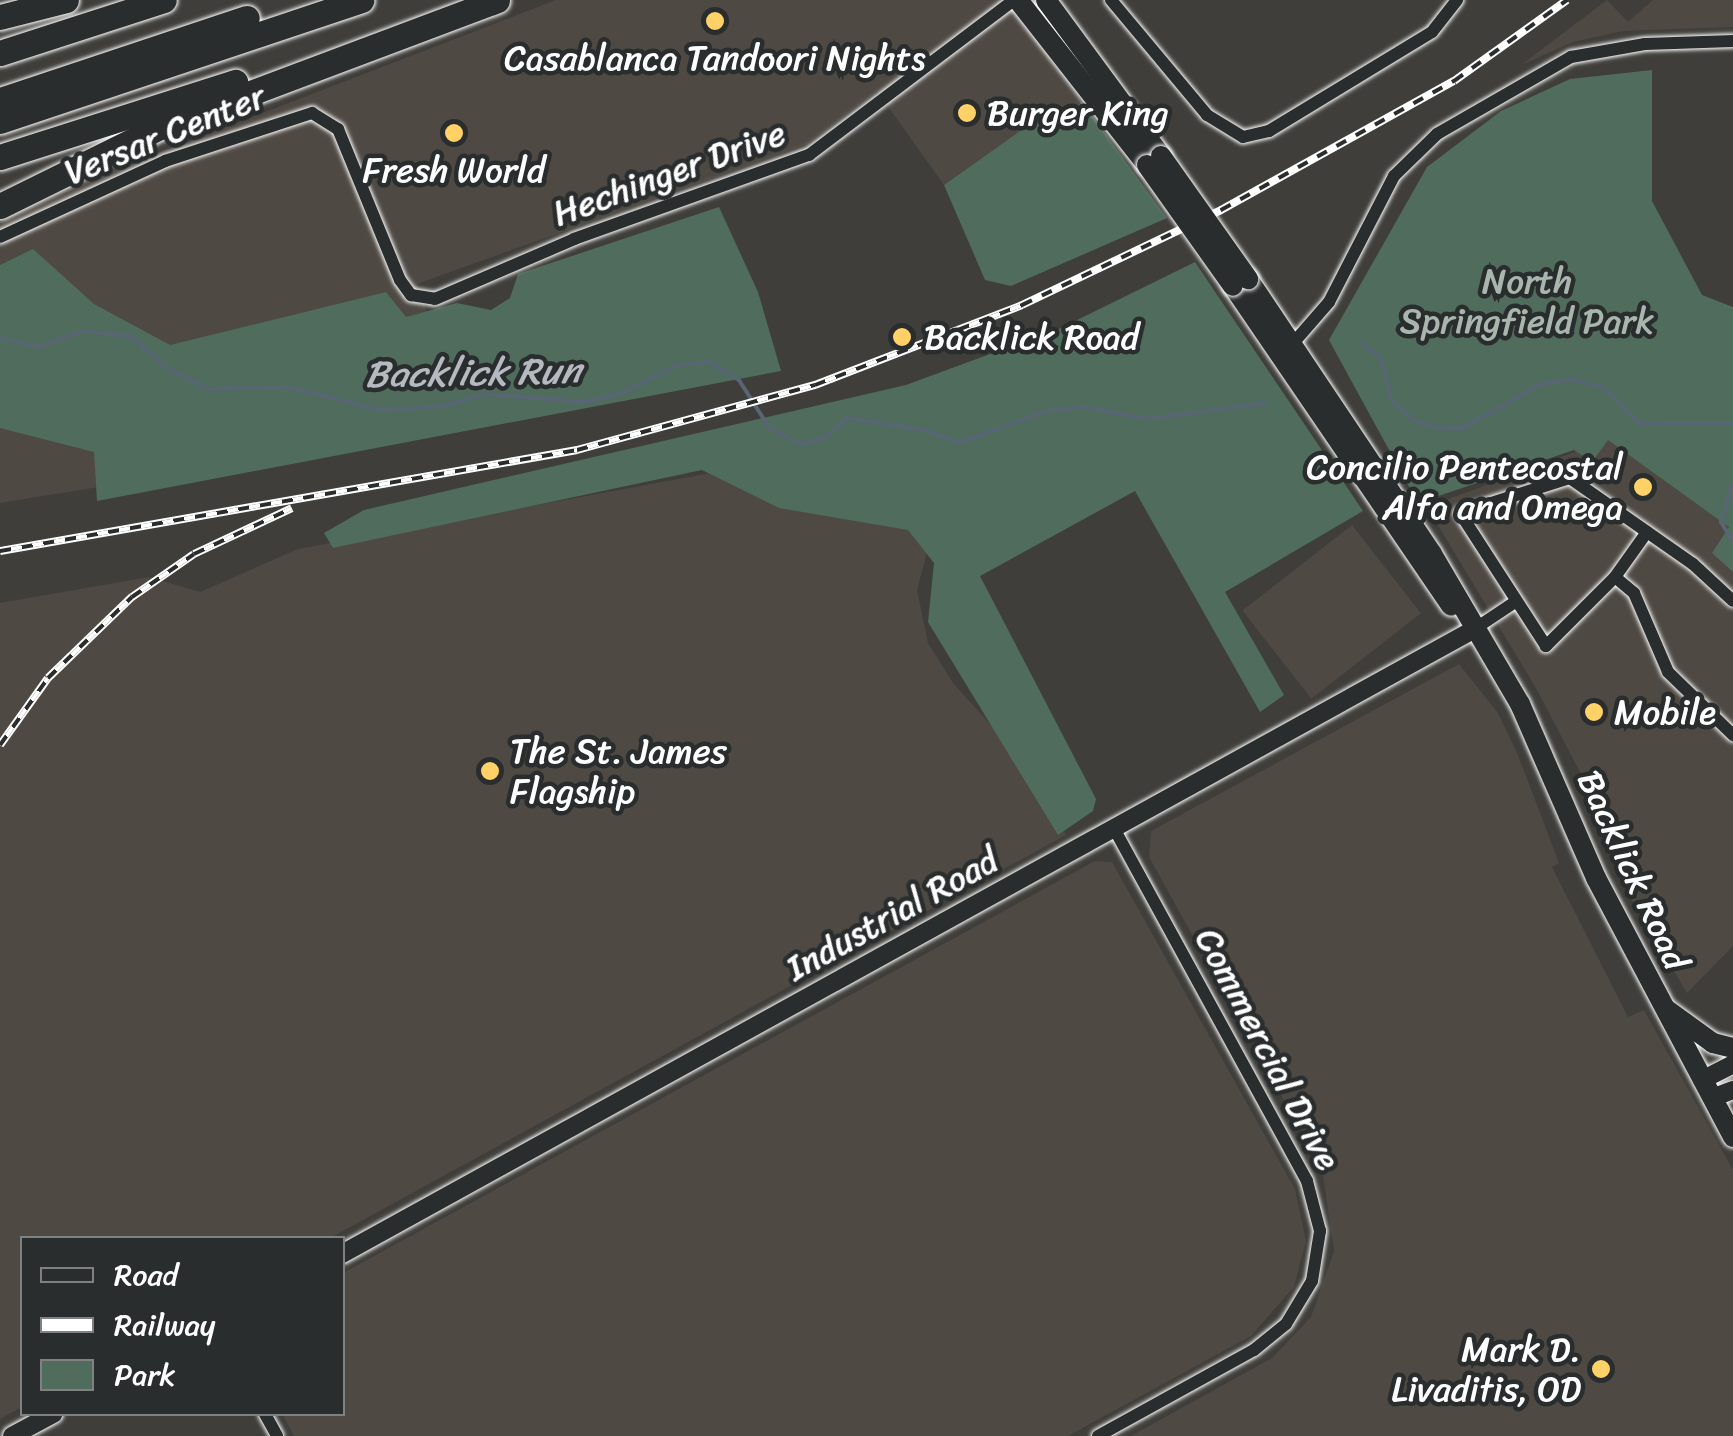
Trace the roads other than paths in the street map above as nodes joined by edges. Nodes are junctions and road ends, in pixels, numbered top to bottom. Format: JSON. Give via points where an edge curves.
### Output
{"nodes":[{"id":1,"x":66,"y":0,"type":"edge"},
{"id":2,"x":145,"y":0,"type":"edge"},
{"id":3,"x":164,"y":0,"type":"edge"},
{"id":4,"x":303,"y":0,"type":"edge"},
{"id":5,"x":360,"y":0,"type":"edge"},
{"id":6,"x":497,"y":0,"type":"edge"},
{"id":7,"x":1016,"y":0,"type":"edge"},
{"id":8,"x":1046,"y":0,"type":"edge"},
{"id":9,"x":1111,"y":0,"type":"edge"},
{"id":10,"x":1457,"y":0,"type":"edge"},
{"id":11,"x":0,"y":17,"type":"edge"},
{"id":12,"x":0,"y":36,"type":"edge"},
{"id":13,"x":1733,"y":40,"type":"edge"},
{"id":14,"x":370,"y":44,"type":"junction"},
{"id":15,"x":0,"y":53,"type":"edge"},
{"id":16,"x":130,"y":54,"type":"junction"},
{"id":17,"x":0,"y":88,"type":"edge"},
{"id":18,"x":0,"y":100,"type":"edge"},
{"id":19,"x":0,"y":121,"type":"edge"},
{"id":20,"x":0,"y":156,"type":"edge"},
{"id":21,"x":1154,"y":161,"type":"junction"},
{"id":22,"x":0,"y":206,"type":"edge"},
{"id":23,"x":0,"y":237,"type":"edge"},
{"id":24,"x":480,"y":280,"type":"joint"},
{"id":25,"x":1286,"y":350,"type":"junction"},
{"id":26,"x":1648,"y":532,"type":"junction"},
{"id":27,"x":1615,"y":577,"type":"junction"},
{"id":28,"x":1733,"y":601,"type":"edge"},
{"id":29,"x":1515,"y":602,"type":"junction"},
{"id":30,"x":1474,"y":630,"type":"junction"},
{"id":31,"x":1733,"y":735,"type":"edge"},
{"id":32,"x":1114,"y":828,"type":"junction"},
{"id":33,"x":1660,"y":1005,"type":"junction"},
{"id":34,"x":1733,"y":1048,"type":"edge"},
{"id":35,"x":1733,"y":1064,"type":"edge"},
{"id":36,"x":1707,"y":1089,"type":"junction"},
{"id":37,"x":1733,"y":1090,"type":"edge"},
{"id":38,"x":1733,"y":1137,"type":"edge"},
{"id":39,"x":345,"y":1252,"type":"edge"},
{"id":40,"x":49,"y":1416,"type":"edge"},
{"id":41,"x":12,"y":1436,"type":"edge"},
{"id":42,"x":1098,"y":1436,"type":"edge"}],
"edges":[{"from":1,"to":11,"type":"highway"},
{"from":2,"to":12,"type":"highway"},
{"from":3,"to":15,"type":"highway"},
{"from":4,"to":16,"type":"highway"},
{"from":5,"to":19,"type":"highway"},
{"from":6,"to":14,"type":"highway"},
{"from":7,"to":21,"type":"main road","name":"Backlick Road"},
{"from":7,"to":24,"type":"street","name":"Hechinger Drive","via":[[810,156]]},
{"from":8,"to":21,"type":"main road","name":"Backlick Road"},
{"from":9,"to":10,"type":"street","via":[[1207,115],[1243,137],[1268,131],[1432,32]]},
{"from":13,"to":25,"type":"street","via":[[1645,44],[1570,57],[1436,134],[1394,176],[1329,302]]},
{"from":14,"to":20,"type":"highway"},
{"from":14,"to":22,"type":"highway","via":[[160,127]]},
{"from":16,"to":17,"type":"highway"},
{"from":16,"to":18,"type":"highway"},
{"from":21,"to":25,"type":"main road","name":"Backlick Road","bridge":true},
{"from":23,"to":24,"type":"street","name":"Versar Center","via":[[164,161],[312,113],[338,129],[411,295],[435,299]]},
{"from":25,"to":30,"type":"main road","name":"Backlick Road","via":[[1421,569]]},
{"from":26,"to":27,"type":"street"},
{"from":26,"to":28,"type":"street"},
{"from":26,"to":29,"type":"street","via":[[1564,477],[1460,513]]},
{"from":27,"to":29,"type":"street","via":[[1546,646]]},
{"from":27,"to":31,"type":"street","via":[[1634,593],[1668,672]]},
{"from":29,"to":30,"type":"street"},
{"from":30,"to":32,"type":"street","name":"Industrial Road"},
{"from":30,"to":33,"type":"main road","name":"Backlick Road","via":[[1528,719]]},
{"from":32,"to":39,"type":"street","name":"Industrial Road"},
{"from":32,"to":42,"type":"street","name":"Commercial Drive","via":[[1308,1181],[1320,1247],[1306,1296],[1270,1338]]},
{"from":33,"to":34,"type":"main road","via":[[1713,1043]]},
{"from":33,"to":36,"type":"main road","name":"Backlick Road"},
{"from":35,"to":36,"type":"street"},
{"from":36,"to":37,"type":"street"},
{"from":36,"to":38,"type":"main road","name":"Backlick Road"},
{"from":40,"to":41,"type":"street"}]}
